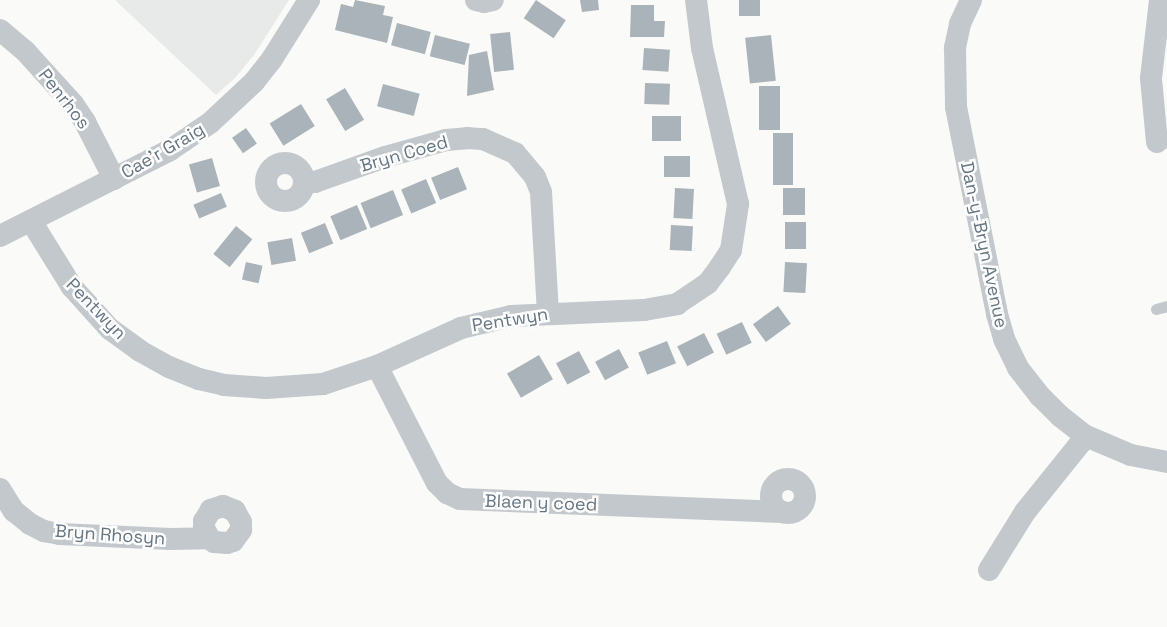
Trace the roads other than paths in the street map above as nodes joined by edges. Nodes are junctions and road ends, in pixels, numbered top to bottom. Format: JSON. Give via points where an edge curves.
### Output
{"nodes":[{"id":1,"x":309,"y":0,"type":"edge"},
{"id":2,"x":476,"y":0,"type":"edge"},
{"id":3,"x":494,"y":0,"type":"edge"},
{"id":4,"x":696,"y":0,"type":"edge"},
{"id":5,"x":970,"y":0,"type":"edge"},
{"id":6,"x":1160,"y":0,"type":"edge"},
{"id":7,"x":0,"y":30,"type":"edge"},
{"id":8,"x":1157,"y":142,"type":"dead end"},
{"id":9,"x":114,"y":179,"type":"junction"},
{"id":10,"x":304,"y":181,"type":"dead end"},
{"id":11,"x":30,"y":221,"type":"junction"},
{"id":12,"x":0,"y":236,"type":"edge"},
{"id":13,"x":548,"y":313,"type":"junction"},
{"id":14,"x":377,"y":366,"type":"junction"},
{"id":15,"x":1086,"y":436,"type":"junction"},
{"id":16,"x":1167,"y":462,"type":"edge"},
{"id":17,"x":0,"y":489,"type":"edge"},
{"id":18,"x":783,"y":512,"type":"dead end"},
{"id":19,"x":209,"y":538,"type":"dead end"},
{"id":20,"x":989,"y":570,"type":"dead end"}],
"edges":[{"from":1,"to":9,"type":"street","name":"Cae'r Graig","via":[[272,59],[224,111],[187,140]]},
{"from":2,"to":3,"type":"street"},
{"from":4,"to":13,"type":"street","name":"Pentwyn","via":[[702,48],[738,204],[731,250],[708,283],[677,304],[644,310]]},
{"from":5,"to":15,"type":"street","name":"Dan-y-Bryn Avenue","via":[[955,48],[956,107],[997,314],[1004,339],[1018,368],[1040,396]]},
{"from":6,"to":8,"type":"street","via":[[1151,78]]},
{"from":7,"to":9,"type":"street","name":"Penrhos","via":[[26,52],[73,104]]},
{"from":9,"to":11,"type":"street","name":"Cae'r Graig"},
{"from":10,"to":13,"type":"street","name":"Bryn Coed","via":[[315,182],[446,140],[483,140],[515,152],[535,177],[541,192]]},
{"from":11,"to":12,"type":"street","name":"Cae'r Graig"},
{"from":11,"to":14,"type":"street","name":"Pentwyn","via":[[72,287],[110,329],[169,367],[224,385],[266,388],[323,384]]},
{"from":13,"to":14,"type":"street","name":"Pentwyn","via":[[511,316],[461,328]]},
{"from":14,"to":18,"type":"street","name":"Blaen y coed","via":[[437,483],[460,499]]},
{"from":15,"to":16,"type":"street","name":"Dan-y-Bryn Avenue","via":[[1131,455]]},
{"from":15,"to":20,"type":"street","via":[[1025,512]]},
{"from":17,"to":19,"type":"street","name":"Bryn Rhosyn","via":[[14,512],[44,531],[161,539]]}]}
